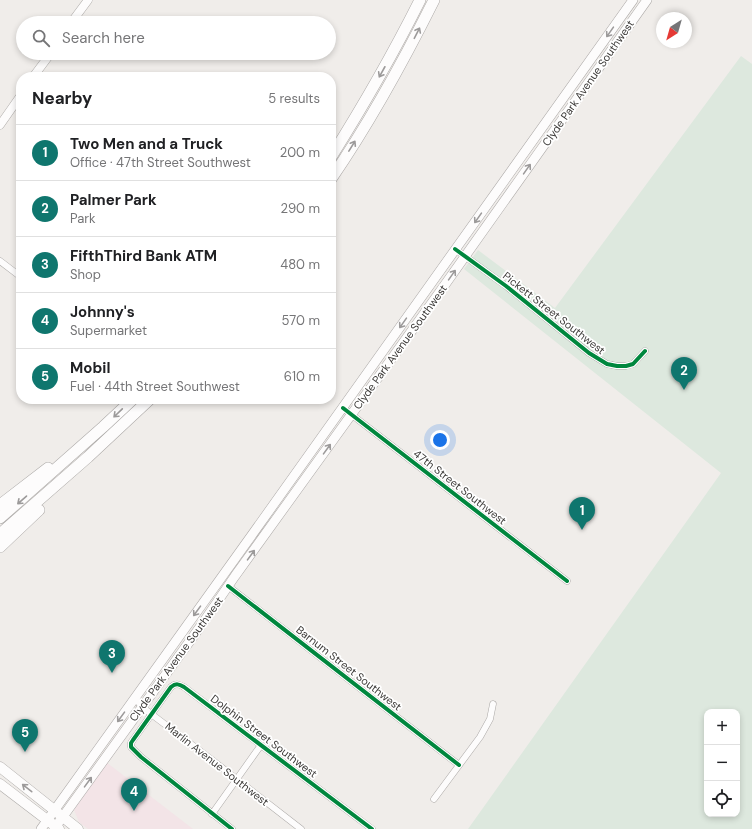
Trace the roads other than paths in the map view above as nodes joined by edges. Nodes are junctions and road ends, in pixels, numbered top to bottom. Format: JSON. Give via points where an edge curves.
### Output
{"nodes":[{"id":1,"x":88,"y":0,"type":"edge"},
{"id":2,"x":420,"y":0,"type":"edge"},
{"id":3,"x":434,"y":0,"type":"edge"},
{"id":4,"x":633,"y":0,"type":"edge"},
{"id":5,"x":647,"y":0,"type":"edge"},
{"id":6,"x":77,"y":16,"type":"edge"},
{"id":7,"x":46,"y":60,"type":"edge"},
{"id":8,"x":38,"y":72,"type":"edge"},
{"id":9,"x":580,"y":75,"type":"junction"},
{"id":10,"x":590,"y":81,"type":"junction"},
{"id":11,"x":16,"y":102,"type":"edge"},
{"id":12,"x":0,"y":125,"type":"edge"},
{"id":13,"x":336,"y":149,"type":"edge"},
{"id":14,"x":336,"y":171,"type":"edge"},
{"id":15,"x":489,"y":202,"type":"junction"},
{"id":16,"x":499,"y":210,"type":"junction"},
{"id":17,"x":455,"y":250,"type":"junction"},
{"id":18,"x":465,"y":256,"type":"junction"},
{"id":19,"x":0,"y":261,"type":"edge"},
{"id":20,"x":16,"y":273,"type":"edge"},
{"id":21,"x":645,"y":351,"type":"dead end"},
{"id":22,"x":128,"y":404,"type":"edge"},
{"id":23,"x":145,"y":404,"type":"edge"},
{"id":24,"x":343,"y":408,"type":"junction"},
{"id":25,"x":140,"y":409,"type":"junction"},
{"id":26,"x":352,"y":415,"type":"junction"},
{"id":27,"x":103,"y":427,"type":"junction"},
{"id":28,"x":278,"y":497,"type":"junction"},
{"id":29,"x":0,"y":506,"type":"edge"},
{"id":30,"x":0,"y":518,"type":"edge"},
{"id":31,"x":274,"y":524,"type":"junction"},
{"id":32,"x":0,"y":534,"type":"edge"},
{"id":33,"x":0,"y":547,"type":"edge"},
{"id":34,"x":567,"y":581,"type":"dead end"},
{"id":35,"x":228,"y":586,"type":"junction"},
{"id":36,"x":135,"y":698,"type":"junction"},
{"id":37,"x":493,"y":704,"type":"dead end"},
{"id":38,"x":142,"y":707,"type":"junction"},
{"id":39,"x":152,"y":714,"type":"junction"},
{"id":40,"x":261,"y":745,"type":"junction"},
{"id":41,"x":459,"y":765,"type":"junction"},
{"id":42,"x":0,"y":767,"type":"edge"},
{"id":43,"x":236,"y":779,"type":"junction"},
{"id":44,"x":0,"y":784,"type":"edge"},
{"id":45,"x":434,"y":799,"type":"dead end"},
{"id":46,"x":54,"y":810,"type":"junction"},
{"id":47,"x":212,"y":814,"type":"junction"},
{"id":48,"x":63,"y":817,"type":"junction"},
{"id":49,"x":47,"y":820,"type":"junction"},
{"id":50,"x":56,"y":828,"type":"edge"},
{"id":51,"x":41,"y":829,"type":"edge"},
{"id":52,"x":78,"y":829,"type":"edge"},
{"id":53,"x":232,"y":829,"type":"edge"},
{"id":54,"x":301,"y":829,"type":"edge"},
{"id":55,"x":372,"y":829,"type":"edge"}],
"edges":[{"from":1,"to":6,"type":"street"},
{"from":2,"to":13,"type":"highway","one_way":true,"via":[[372,90]]},
{"from":14,"to":3,"type":"highway","one_way":true,"via":[[383,96]]},
{"from":4,"to":9,"type":"main road","name":"Clyde Park Avenue Southwest","one_way":true},
{"from":5,"to":10,"type":"main road","name":"Clyde Park Avenue Southwest"},
{"from":7,"to":8,"type":"street"},
{"from":9,"to":10,"type":"main road"},
{"from":9,"to":15,"type":"main road","name":"Clyde Park Avenue Southwest"},
{"from":16,"to":10,"type":"main road","name":"Clyde Park Avenue Southwest","one_way":true},
{"from":11,"to":12,"type":"street"},
{"from":15,"to":16,"type":"main road"},
{"from":15,"to":17,"type":"main road","name":"Clyde Park Avenue Southwest","one_way":true},
{"from":16,"to":18,"type":"main road","name":"Clyde Park Avenue Southwest"},
{"from":17,"to":18,"type":"street","name":"Pickett Street Southwest"},
{"from":17,"to":24,"type":"main road","name":"Clyde Park Avenue Southwest","one_way":true},
{"from":18,"to":21,"type":"street","name":"Pickett Street Southwest","via":[[608,364],[633,364]]},
{"from":26,"to":18,"type":"main road","name":"Clyde Park Avenue Southwest","one_way":true},
{"from":19,"to":20,"type":"street"},
{"from":22,"to":27,"type":"highway","one_way":true},
{"from":23,"to":25,"type":"highway"},
{"from":24,"to":26,"type":"street","name":"47th Street Southwest"},
{"from":24,"to":28,"type":"main road","name":"Clyde Park Avenue Southwest"},
{"from":25,"to":32,"type":"highway"},
{"from":25,"to":33,"type":"highway"},
{"from":31,"to":26,"type":"main road","name":"Clyde Park Avenue Southwest","one_way":true},
{"from":26,"to":34,"type":"street","name":"47th Street Southwest"},
{"from":27,"to":29,"type":"highway"},
{"from":27,"to":30,"type":"highway","one_way":true},
{"from":28,"to":31,"type":"main road","via":[[268,518],[270,523]]},
{"from":28,"to":36,"type":"main road","name":"Clyde Park Avenue Southwest","one_way":true},
{"from":35,"to":31,"type":"main road","name":"Clyde Park Avenue Southwest","one_way":true},
{"from":35,"to":38,"type":"main road","name":"Clyde Park Avenue Southwest"},
{"from":35,"to":41,"type":"street","name":"Barnum Street Southwest"},
{"from":36,"to":38,"type":"street","name":"Marlin Avenue Southwest"},
{"from":36,"to":46,"type":"main road","name":"Clyde Park Avenue Southwest","one_way":true},
{"from":37,"to":41,"type":"street","via":[[487,725]]},
{"from":38,"to":39,"type":"street","name":"Marlin Avenue Southwest"},
{"from":48,"to":38,"type":"main road","name":"Clyde Park Avenue Southwest","one_way":true},
{"from":39,"to":40,"type":"street","name":"Dolphin Street Southwest","via":[[171,687],[179,684]]},
{"from":39,"to":43,"type":"street","name":"Marlin Avenue Southwest"},
{"from":39,"to":47,"type":"street","via":[[133,740],[131,747],[141,758]]},
{"from":40,"to":43,"type":"street"},
{"from":40,"to":55,"type":"street","name":"Dolphin Street Southwest"},
{"from":41,"to":45,"type":"street"},
{"from":46,"to":42,"type":"main road","one_way":true},
{"from":43,"to":47,"type":"street"},
{"from":43,"to":54,"type":"street","name":"Marlin Avenue Southwest"},
{"from":44,"to":49,"type":"main road"},
{"from":46,"to":48,"type":"main road"},
{"from":46,"to":49,"type":"main road","name":"Clyde Park Avenue Southwest"},
{"from":47,"to":53,"type":"street"},
{"from":48,"to":50,"type":"main road","name":"Clyde Park Avenue Southwest"},
{"from":48,"to":52,"type":"main road"},
{"from":49,"to":50,"type":"main road"},
{"from":49,"to":51,"type":"main road","name":"Clyde Park Avenue Southwest"}]}
